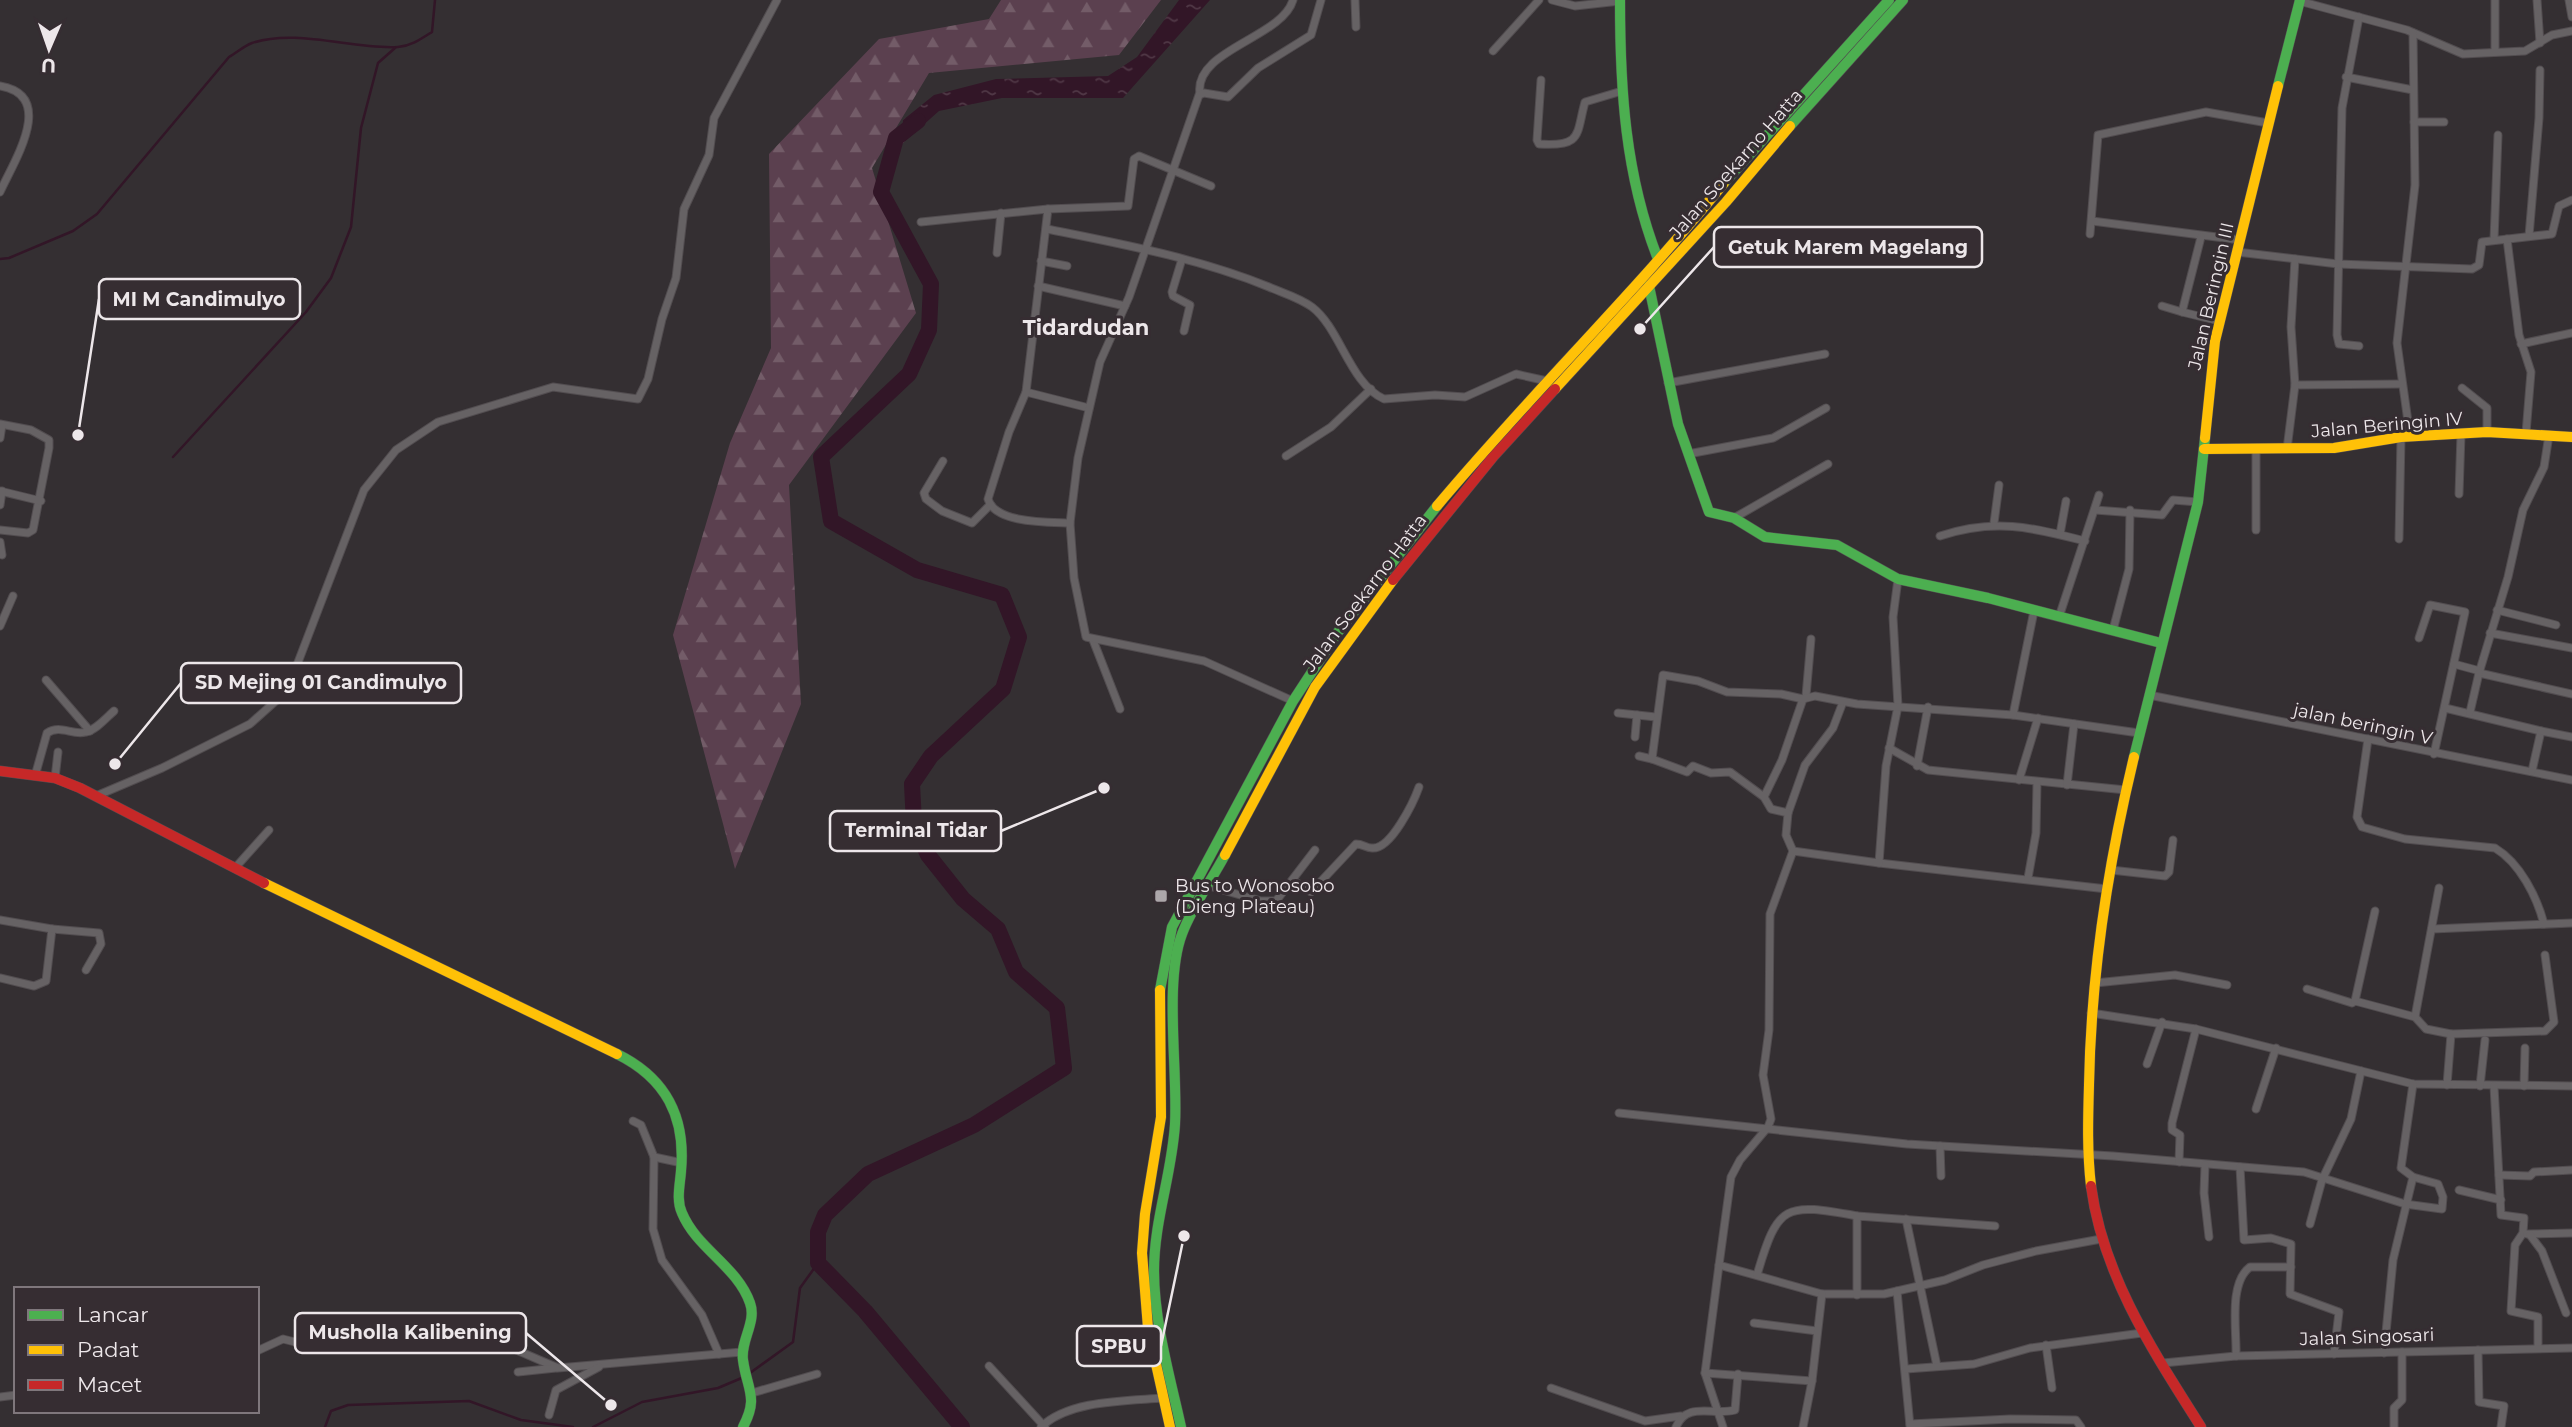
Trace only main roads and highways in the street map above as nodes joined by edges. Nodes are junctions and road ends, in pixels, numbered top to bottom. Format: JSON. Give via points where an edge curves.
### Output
{"nodes":[{"id":1,"x":1620,"y":0,"type":"edge"},
{"id":2,"x":1889,"y":0,"type":"edge"},
{"id":3,"x":1903,"y":0,"type":"edge"},
{"id":4,"x":2299,"y":0,"type":"edge"},
{"id":5,"x":1725,"y":185,"type":"junction"},
{"id":6,"x":1735,"y":190,"type":"junction"},
{"id":7,"x":1658,"y":259,"type":"junction"},
{"id":8,"x":1649,"y":286,"type":"junction"},
{"id":9,"x":2572,"y":436,"type":"edge"},
{"id":10,"x":2204,"y":449,"type":"junction"},
{"id":11,"x":2161,"y":643,"type":"junction"},
{"id":12,"x":0,"y":771,"type":"edge"},
{"id":13,"x":1172,"y":927,"type":"junction"},
{"id":14,"x":1182,"y":934,"type":"junction"},
{"id":15,"x":743,"y":1427,"type":"edge"},
{"id":16,"x":1170,"y":1427,"type":"edge"},
{"id":17,"x":1181,"y":1427,"type":"edge"},
{"id":18,"x":2201,"y":1427,"type":"edge"}],
"edges":[{"from":1,"to":7,"type":"main road","via":[[1622,92],[1632,172]]},
{"from":2,"to":5,"type":"main road","name":"Jalan Soekarno Hatta","via":[[1752,149]]},
{"from":3,"to":6,"type":"main road","name":"Jalan Soekarno Hatta"},
{"from":4,"to":10,"type":"main road","name":"Jalan Beringin III","via":[[2219,321],[2207,393]]},
{"from":5,"to":6,"type":"main road"},
{"from":5,"to":7,"type":"main road","name":"Jalan Soekarno Hatta"},
{"from":6,"to":8,"type":"main road","name":"Jalan Soekarno Hatta"},
{"from":7,"to":13,"type":"main road","name":"Jalan Soekarno Hatta","via":[[1484,450],[1338,632],[1293,701]]},
{"from":8,"to":11,"type":"main road","via":[[1668,383],[1708,510],[1734,518],[1765,537],[1837,545],[1898,579]]},
{"from":8,"to":14,"type":"main road","name":"Jalan Soekarno Hatta","via":[[1463,492],[1348,637],[1305,704]]},
{"from":9,"to":10,"type":"main road","name":"Jalan Beringin IV","via":[[2487,432],[2406,436],[2346,446]]},
{"from":10,"to":11,"type":"main road","name":"Jalan Beringin III","via":[[2197,502]]},
{"from":11,"to":18,"type":"main road","name":"Jalan Beringin III","via":[[2107,889],[2091,1013],[2087,1155],[2101,1239],[2143,1333]]},
{"from":12,"to":15,"type":"main road","via":[[55,778],[96,796],[473,988],[633,1062],[653,1076],[670,1096],[681,1121],[681,1212],[750,1303],[752,1315],[742,1352],[752,1393]]},
{"from":13,"to":14,"type":"main road"},
{"from":13,"to":16,"type":"main road","name":"Jalan Soekarno Hatta","via":[[1160,1011],[1161,1116],[1143,1224],[1141,1270],[1145,1311]]},
{"from":14,"to":17,"type":"main road","name":"Jalan Soekarno Hatta","via":[[1175,963],[1175,1123],[1158,1216],[1154,1272]]}]}
